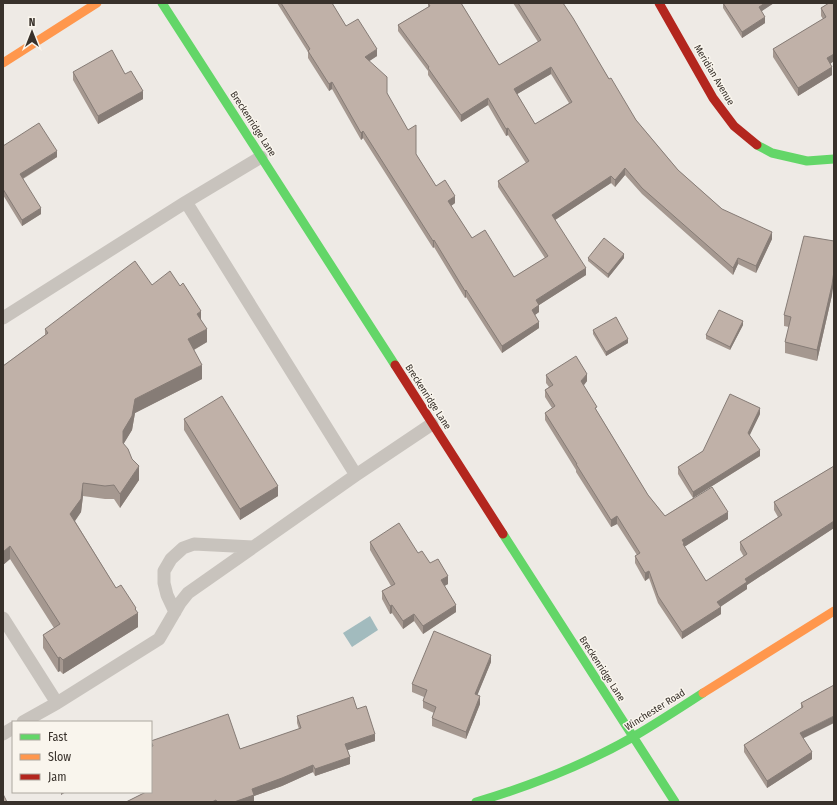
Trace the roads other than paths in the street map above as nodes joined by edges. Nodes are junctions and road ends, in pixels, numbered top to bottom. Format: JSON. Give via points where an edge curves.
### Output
{"nodes":[{"id":1,"x":97,"y":3,"type":"edge"},
{"id":2,"x":162,"y":3,"type":"edge"},
{"id":3,"x":659,"y":3,"type":"edge"},
{"id":4,"x":3,"y":63,"type":"edge"},
{"id":5,"x":261,"y":157,"type":"junction"},
{"id":6,"x":834,"y":159,"type":"edge"},
{"id":7,"x":186,"y":202,"type":"junction"},
{"id":8,"x":3,"y":318,"type":"edge"},
{"id":9,"x":432,"y":424,"type":"junction"},
{"id":10,"x":356,"y":475,"type":"junction"},
{"id":11,"x":253,"y":547,"type":"junction"},
{"id":12,"x":834,"y":611,"type":"edge"},
{"id":13,"x":175,"y":612,"type":"junction"},
{"id":14,"x":3,"y":618,"type":"edge"},
{"id":15,"x":8,"y":639,"type":"edge"},
{"id":16,"x":57,"y":703,"type":"junction"},
{"id":17,"x":25,"y":721,"type":"edge"},
{"id":18,"x":12,"y":729,"type":"edge"},
{"id":19,"x":3,"y":734,"type":"edge"},
{"id":20,"x":633,"y":737,"type":"junction"},
{"id":21,"x":476,"y":802,"type":"edge"},
{"id":22,"x":675,"y":802,"type":"edge"}],
"edges":[{"from":1,"to":4,"type":"main road"},
{"from":2,"to":5,"type":"main road","name":"Breckenridge Lane"},
{"from":3,"to":6,"type":"main road","name":"Meridian Avenue","via":[[713,98],[734,126],[754,143],[772,153],[807,161]]},
{"from":5,"to":7,"type":"lane"},
{"from":5,"to":9,"type":"main road","name":"Breckenridge Lane"},
{"from":7,"to":8,"type":"lane"},
{"from":7,"to":10,"type":"lane"},
{"from":9,"to":10,"type":"lane"},
{"from":9,"to":20,"type":"main road","name":"Breckenridge Lane"},
{"from":10,"to":11,"type":"lane"},
{"from":11,"to":13,"type":"lane","via":[[188,593]]},
{"from":11,"to":13,"type":"lane","via":[[194,544],[183,548],[171,559],[164,571],[167,595]]},
{"from":12,"to":20,"type":"main road","name":"Winchester Road"},
{"from":13,"to":16,"type":"lane","via":[[158,639]]},
{"from":14,"to":15,"type":"lane"},
{"from":15,"to":16,"type":"lane"},
{"from":16,"to":17,"type":"lane"},
{"from":18,"to":19,"type":"lane"},
{"from":20,"to":21,"type":"main road","name":"Winchester Road","via":[[569,769],[512,792]]},
{"from":20,"to":22,"type":"main road","name":"Breckenridge Lane"}]}
